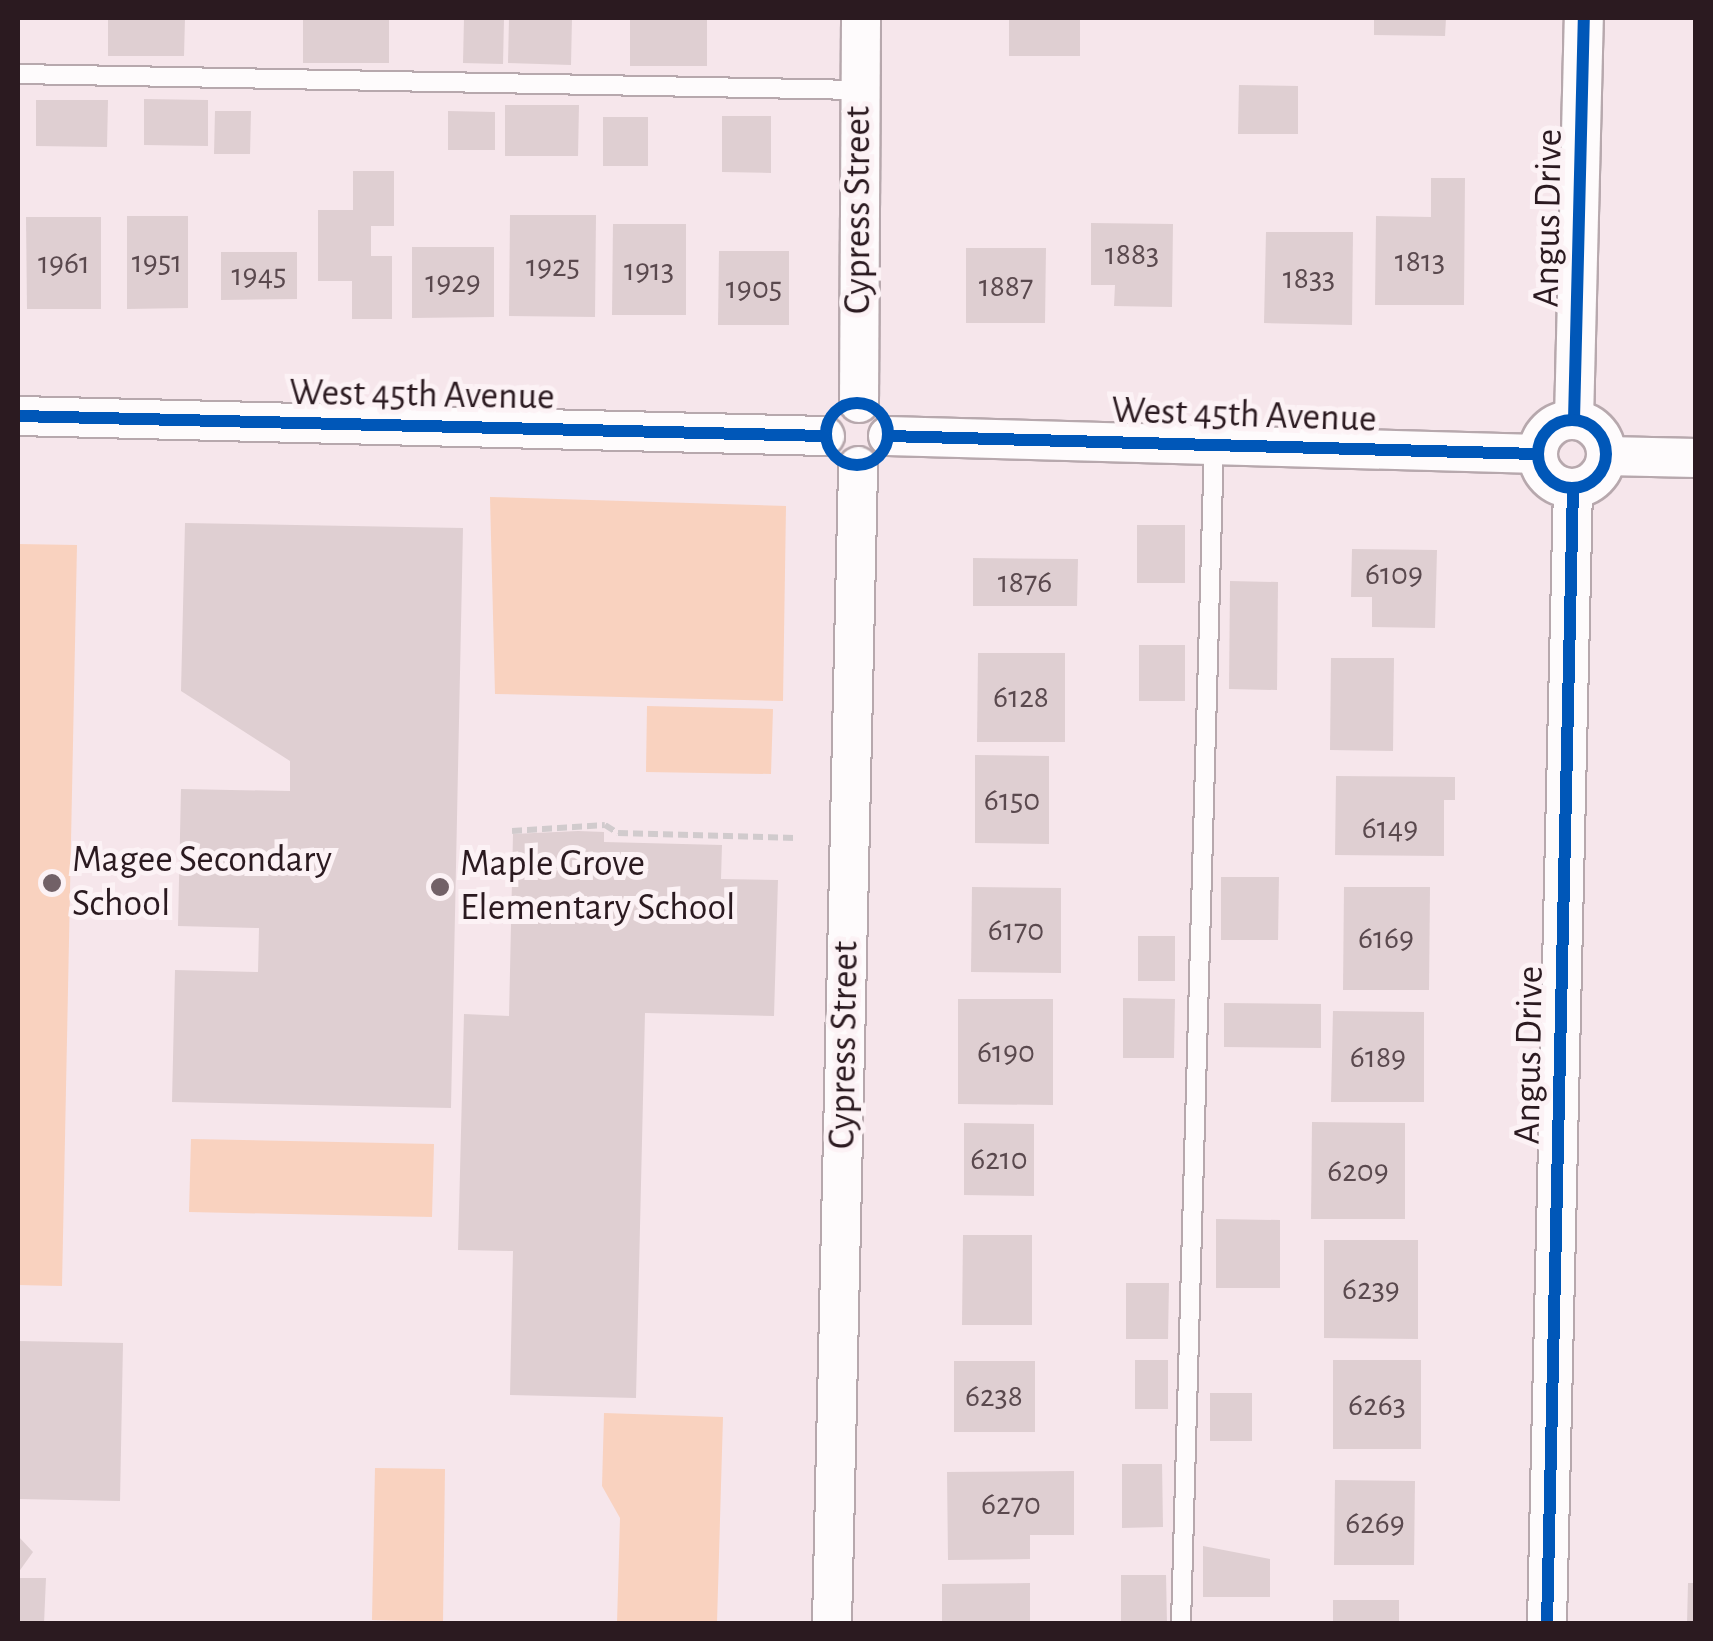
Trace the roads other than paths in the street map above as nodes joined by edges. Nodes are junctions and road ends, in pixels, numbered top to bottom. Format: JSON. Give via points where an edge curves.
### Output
{"nodes":[{"id":1,"x":861,"y":18,"type":"edge"},
{"id":2,"x":1584,"y":18,"type":"edge"},
{"id":3,"x":18,"y":74,"type":"edge"},
{"id":4,"x":859,"y":90,"type":"junction"},
{"id":5,"x":859,"y":403,"type":"junction"},
{"id":6,"x":18,"y":416,"type":"edge"},
{"id":7,"x":1574,"y":420,"type":"junction"},
{"id":8,"x":825,"y":436,"type":"junction"},
{"id":9,"x":888,"y":436,"type":"junction"},
{"id":10,"x":1214,"y":445,"type":"junction"},
{"id":11,"x":1538,"y":454,"type":"junction"},
{"id":12,"x":1607,"y":456,"type":"junction"},
{"id":13,"x":1696,"y":458,"type":"edge"},
{"id":14,"x":858,"y":466,"type":"junction"},
{"id":15,"x":1573,"y":488,"type":"junction"},
{"id":16,"x":832,"y":1624,"type":"edge"},
{"id":17,"x":1181,"y":1624,"type":"edge"},
{"id":18,"x":1547,"y":1624,"type":"edge"}],
"edges":[{"from":1,"to":4,"type":"street","name":"Cypress Street"},
{"from":2,"to":7,"type":"street","name":"Angus Drive"},
{"from":3,"to":4,"type":"lane"},
{"from":4,"to":5,"type":"street","name":"Cypress Street"},
{"from":5,"to":8,"type":"street","via":[[839,408]]},
{"from":5,"to":9,"type":"street","via":[[883,418]]},
{"from":6,"to":8,"type":"street","name":"West 45th Avenue"},
{"from":7,"to":11,"type":"street","via":[[1548,430]]},
{"from":7,"to":12,"type":"street","via":[[1598,431]]},
{"from":8,"to":14,"type":"street","via":[[839,460]]},
{"from":9,"to":10,"type":"street","name":"West 45th Avenue"},
{"from":9,"to":14,"type":"street","via":[[882,453]]},
{"from":10,"to":11,"type":"street","name":"West 45th Avenue"},
{"from":10,"to":17,"type":"lane"},
{"from":11,"to":15,"type":"street","via":[[1548,478]]},
{"from":12,"to":13,"type":"street"},
{"from":12,"to":15,"type":"street","via":[[1596,478]]},
{"from":14,"to":16,"type":"street","name":"Cypress Street"},
{"from":15,"to":18,"type":"street","name":"Angus Drive"}]}
